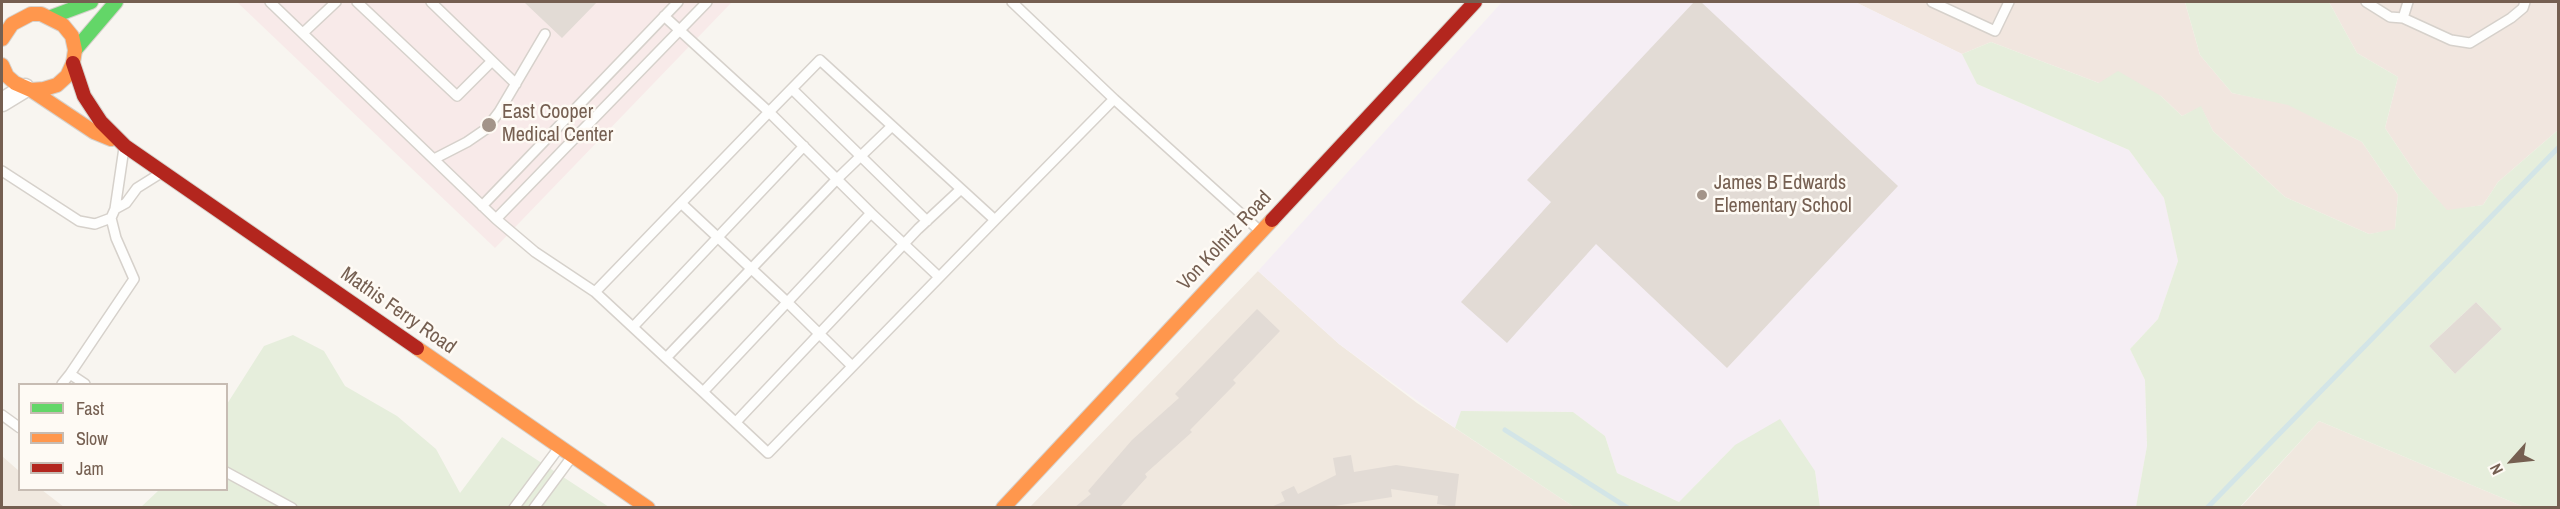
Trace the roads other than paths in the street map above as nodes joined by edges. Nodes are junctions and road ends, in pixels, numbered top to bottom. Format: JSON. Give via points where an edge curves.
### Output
{"nodes":[{"id":1,"x":91,"y":2,"type":"edge"},
{"id":2,"x":116,"y":2,"type":"edge"},
{"id":3,"x":270,"y":2,"type":"edge"},
{"id":4,"x":336,"y":2,"type":"edge"},
{"id":5,"x":357,"y":2,"type":"edge"},
{"id":6,"x":431,"y":2,"type":"edge"},
{"id":7,"x":678,"y":2,"type":"edge"},
{"id":8,"x":707,"y":2,"type":"edge"},
{"id":9,"x":1012,"y":2,"type":"edge"},
{"id":10,"x":1475,"y":2,"type":"edge"},
{"id":11,"x":1932,"y":2,"type":"edge"},
{"id":12,"x":2009,"y":2,"type":"edge"},
{"id":13,"x":2366,"y":2,"type":"edge"},
{"id":14,"x":2408,"y":2,"type":"edge"},
{"id":15,"x":2525,"y":2,"type":"edge"},
{"id":16,"x":1952,"y":6,"type":"edge"},
{"id":17,"x":664,"y":16,"type":"junction"},
{"id":18,"x":2,"y":17,"type":"edge"},
{"id":19,"x":51,"y":17,"type":"junction"},
{"id":20,"x":21,"y":18,"type":"junction"},
{"id":21,"x":2403,"y":18,"type":"junction"},
{"id":22,"x":679,"y":30,"type":"junction"},
{"id":23,"x":303,"y":33,"type":"junction"},
{"id":24,"x":545,"y":34,"type":"dead end"},
{"id":25,"x":2,"y":39,"type":"edge"},
{"id":26,"x":74,"y":57,"type":"junction"},
{"id":27,"x":492,"y":61,"type":"junction"},
{"id":28,"x":2,"y":66,"type":"edge"},
{"id":29,"x":516,"y":84,"type":"junction"},
{"id":30,"x":28,"y":89,"type":"junction"},
{"id":31,"x":792,"y":89,"type":"junction"},
{"id":32,"x":1114,"y":99,"type":"junction"},
{"id":33,"x":2,"y":102,"type":"edge"},
{"id":34,"x":769,"y":112,"type":"junction"},
{"id":35,"x":892,"y":126,"type":"junction"},
{"id":36,"x":124,"y":146,"type":"junction"},
{"id":37,"x":804,"y":146,"type":"junction"},
{"id":38,"x":860,"y":156,"type":"junction"},
{"id":39,"x":434,"y":159,"type":"junction"},
{"id":40,"x":2,"y":171,"type":"edge"},
{"id":41,"x":162,"y":172,"type":"junction"},
{"id":42,"x":837,"y":179,"type":"junction"},
{"id":43,"x":961,"y":189,"type":"junction"},
{"id":44,"x":682,"y":204,"type":"junction"},
{"id":45,"x":482,"y":206,"type":"junction"},
{"id":46,"x":113,"y":213,"type":"junction"},
{"id":47,"x":871,"y":213,"type":"junction"},
{"id":48,"x":496,"y":219,"type":"junction"},
{"id":49,"x":995,"y":220,"type":"junction"},
{"id":50,"x":927,"y":221,"type":"junction"},
{"id":51,"x":1260,"y":232,"type":"junction"},
{"id":52,"x":718,"y":237,"type":"junction"},
{"id":53,"x":904,"y":244,"type":"junction"},
{"id":54,"x":752,"y":269,"type":"junction"},
{"id":55,"x":939,"y":277,"type":"junction"},
{"id":56,"x":596,"y":292,"type":"junction"},
{"id":57,"x":788,"y":302,"type":"junction"},
{"id":58,"x":633,"y":327,"type":"junction"},
{"id":59,"x":819,"y":334,"type":"junction"},
{"id":60,"x":666,"y":358,"type":"junction"},
{"id":61,"x":852,"y":366,"type":"junction"},
{"id":62,"x":70,"y":374,"type":"junction"},
{"id":63,"x":63,"y":383,"type":"edge"},
{"id":64,"x":84,"y":383,"type":"edge"},
{"id":65,"x":703,"y":392,"type":"junction"},
{"id":66,"x":2,"y":415,"type":"edge"},
{"id":67,"x":736,"y":422,"type":"junction"},
{"id":68,"x":18,"y":427,"type":"edge"},
{"id":69,"x":559,"y":447,"type":"junction"},
{"id":70,"x":572,"y":456,"type":"junction"},
{"id":71,"x":228,"y":472,"type":"edge"},
{"id":72,"x":292,"y":507,"type":"edge"},
{"id":73,"x":514,"y":507,"type":"edge"},
{"id":74,"x":534,"y":507,"type":"edge"},
{"id":75,"x":648,"y":507,"type":"edge"},
{"id":76,"x":1003,"y":507,"type":"edge"}],
"edges":[{"from":1,"to":19,"type":"main road"},
{"from":2,"to":26,"type":"main road"},
{"from":3,"to":23,"type":"lane"},
{"from":4,"to":23,"type":"lane"},
{"from":5,"to":27,"type":"lane","via":[[457,96]]},
{"from":6,"to":27,"type":"lane"},
{"from":7,"to":17,"type":"lane"},
{"from":8,"to":22,"type":"lane"},
{"from":9,"to":32,"type":"lane"},
{"from":10,"to":51,"type":"main road","name":"Von Kolnitz Road"},
{"from":11,"to":16,"type":"lane"},
{"from":12,"to":16,"type":"lane","via":[[1995,31]]},
{"from":13,"to":21,"type":"lane","via":[[2390,17]]},
{"from":14,"to":21,"type":"lane"},
{"from":15,"to":21,"type":"lane","via":[[2511,18],[2470,43],[2451,40]]},
{"from":17,"to":22,"type":"lane"},
{"from":17,"to":45,"type":"lane"},
{"from":18,"to":20,"type":"main road"},
{"from":19,"to":20,"type":"main road","via":[[30,14]]},
{"from":19,"to":26,"type":"main road","name":"Mathis Ferry Road","via":[[72,36]]},
{"from":20,"to":25,"type":"main road"},
{"from":22,"to":34,"type":"lane"},
{"from":22,"to":48,"type":"lane"},
{"from":23,"to":39,"type":"lane"},
{"from":24,"to":29,"type":"lane"},
{"from":26,"to":30,"type":"main road","via":[[67,75],[57,85]]},
{"from":26,"to":36,"type":"main road","name":"Mathis Ferry Road","via":[[84,96],[101,123]]},
{"from":27,"to":29,"type":"lane"},
{"from":28,"to":30,"type":"main road","name":"Mathis Ferry Road","via":[[7,76]]},
{"from":29,"to":39,"type":"lane","via":[[486,129]]},
{"from":30,"to":33,"type":"street"},
{"from":30,"to":36,"type":"main road","name":"Mathis Ferry Road","via":[[94,132]]},
{"from":31,"to":34,"type":"lane"},
{"from":31,"to":35,"type":"lane","via":[[820,60]]},
{"from":31,"to":38,"type":"lane"},
{"from":32,"to":49,"type":"lane"},
{"from":32,"to":51,"type":"lane"},
{"from":34,"to":37,"type":"lane"},
{"from":34,"to":44,"type":"lane"},
{"from":35,"to":38,"type":"lane"},
{"from":35,"to":43,"type":"lane"},
{"from":36,"to":41,"type":"main road","name":"Mathis Ferry Road"},
{"from":36,"to":46,"type":"lane"},
{"from":37,"to":42,"type":"lane"},
{"from":37,"to":52,"type":"lane"},
{"from":38,"to":42,"type":"lane"},
{"from":38,"to":50,"type":"lane"},
{"from":39,"to":45,"type":"lane"},
{"from":40,"to":46,"type":"lane","via":[[79,221],[95,224]]},
{"from":41,"to":46,"type":"lane","via":[[137,188]]},
{"from":41,"to":69,"type":"main road","name":"Mathis Ferry Road"},
{"from":42,"to":47,"type":"lane"},
{"from":42,"to":54,"type":"lane"},
{"from":43,"to":49,"type":"lane"},
{"from":43,"to":50,"type":"lane"},
{"from":44,"to":52,"type":"lane"},
{"from":44,"to":56,"type":"lane"},
{"from":45,"to":48,"type":"lane"},
{"from":46,"to":62,"type":"lane","via":[[116,238],[134,279]]},
{"from":47,"to":53,"type":"lane"},
{"from":47,"to":57,"type":"lane"},
{"from":48,"to":56,"type":"lane","via":[[535,252]]},
{"from":49,"to":55,"type":"lane"},
{"from":50,"to":53,"type":"lane"},
{"from":51,"to":76,"type":"main road","name":"Von Kolnitz Road"},
{"from":52,"to":54,"type":"lane"},
{"from":52,"to":58,"type":"lane"},
{"from":53,"to":55,"type":"lane"},
{"from":53,"to":59,"type":"lane"},
{"from":54,"to":57,"type":"lane"},
{"from":54,"to":60,"type":"lane"},
{"from":55,"to":61,"type":"lane"},
{"from":56,"to":58,"type":"lane"},
{"from":57,"to":59,"type":"lane"},
{"from":57,"to":65,"type":"lane"},
{"from":58,"to":60,"type":"lane"},
{"from":59,"to":61,"type":"lane"},
{"from":59,"to":67,"type":"lane"},
{"from":60,"to":65,"type":"lane"},
{"from":61,"to":67,"type":"lane","via":[[768,453]]},
{"from":62,"to":63,"type":"lane"},
{"from":62,"to":64,"type":"lane"},
{"from":65,"to":67,"type":"lane"},
{"from":66,"to":68,"type":"lane"},
{"from":69,"to":70,"type":"main road","name":"Mathis Ferry Road"},
{"from":69,"to":73,"type":"lane"},
{"from":70,"to":74,"type":"lane"},
{"from":70,"to":75,"type":"main road","name":"Mathis Ferry Road"},
{"from":71,"to":72,"type":"lane"}]}
